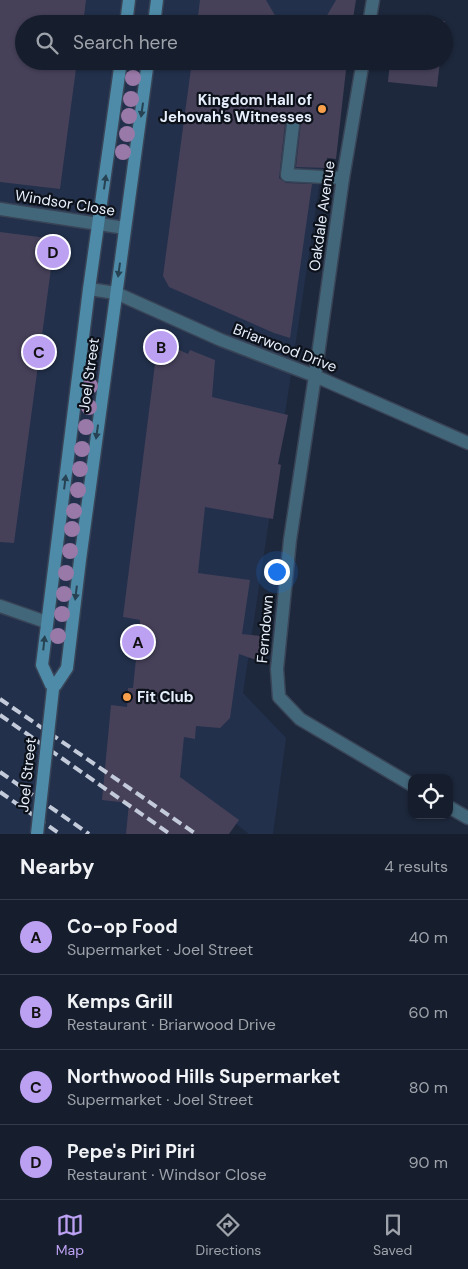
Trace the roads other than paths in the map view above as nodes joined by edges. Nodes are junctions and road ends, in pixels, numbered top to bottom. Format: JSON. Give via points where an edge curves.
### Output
{"nodes":[{"id":1,"x":129,"y":0,"type":"edge"},
{"id":2,"x":157,"y":0,"type":"edge"},
{"id":3,"x":373,"y":0,"type":"edge"},
{"id":4,"x":127,"y":15,"type":"edge"},
{"id":5,"x":155,"y":15,"type":"edge"},
{"id":6,"x":370,"y":15,"type":"edge"},
{"id":7,"x":120,"y":70,"type":"edge"},
{"id":8,"x":147,"y":70,"type":"edge"},
{"id":9,"x":361,"y":70,"type":"edge"},
{"id":10,"x":293,"y":125,"type":"dead end"},
{"id":11,"x":343,"y":178,"type":"junction"},
{"id":12,"x":0,"y":209,"type":"edge"},
{"id":13,"x":99,"y":224,"type":"junction"},
{"id":14,"x":125,"y":228,"type":"junction"},
{"id":15,"x":89,"y":289,"type":"junction"},
{"id":16,"x":116,"y":293,"type":"junction"},
{"id":17,"x":315,"y":376,"type":"junction"},
{"id":18,"x":468,"y":443,"type":"edge"},
{"id":19,"x":0,"y":606,"type":"edge"},
{"id":20,"x":46,"y":622,"type":"junction"},
{"id":21,"x":53,"y":690,"type":"junction"},
{"id":22,"x":408,"y":783,"type":"edge"},
{"id":23,"x":453,"y":809,"type":"edge"},
{"id":24,"x":468,"y":818,"type":"edge"},
{"id":25,"x":37,"y":834,"type":"edge"}],
"edges":[{"from":1,"to":4,"type":"main road"},
{"from":2,"to":5,"type":"main road"},
{"from":3,"to":6,"type":"street"},
{"from":13,"to":7,"type":"main road","name":"Joel Street","one_way":true},
{"from":8,"to":14,"type":"main road","name":"Joel Street","one_way":true},
{"from":9,"to":11,"type":"street","name":"Oakdale Avenue"},
{"from":10,"to":11,"type":"street","via":[[287,174]]},
{"from":11,"to":17,"type":"street","name":"Oakdale Avenue"},
{"from":12,"to":13,"type":"street","name":"Windsor Close"},
{"from":13,"to":14,"type":"street","name":"Windsor Close"},
{"from":13,"to":15,"type":"main road","name":"Joel Street"},
{"from":14,"to":16,"type":"main road","name":"Joel Street","one_way":true},
{"from":15,"to":16,"type":"street","name":"Briarwood Drive"},
{"from":20,"to":15,"type":"main road","name":"Joel Street","one_way":true},
{"from":16,"to":17,"type":"street","name":"Briarwood Drive","via":[[221,340]]},
{"from":16,"to":21,"type":"main road","name":"Joel Street","one_way":true,"via":[[68,668]]},
{"from":17,"to":18,"type":"street","name":"Briarwood Drive"},
{"from":17,"to":22,"type":"street","name":"Ferndown","via":[[290,540],[277,669],[279,696],[300,719]]},
{"from":19,"to":20,"type":"street"},
{"from":21,"to":20,"type":"main road","name":"Joel Street","one_way":true,"via":[[42,665]]},
{"from":21,"to":25,"type":"main road","name":"Joel Street","bridge":true},
{"from":23,"to":24,"type":"street"}]}
